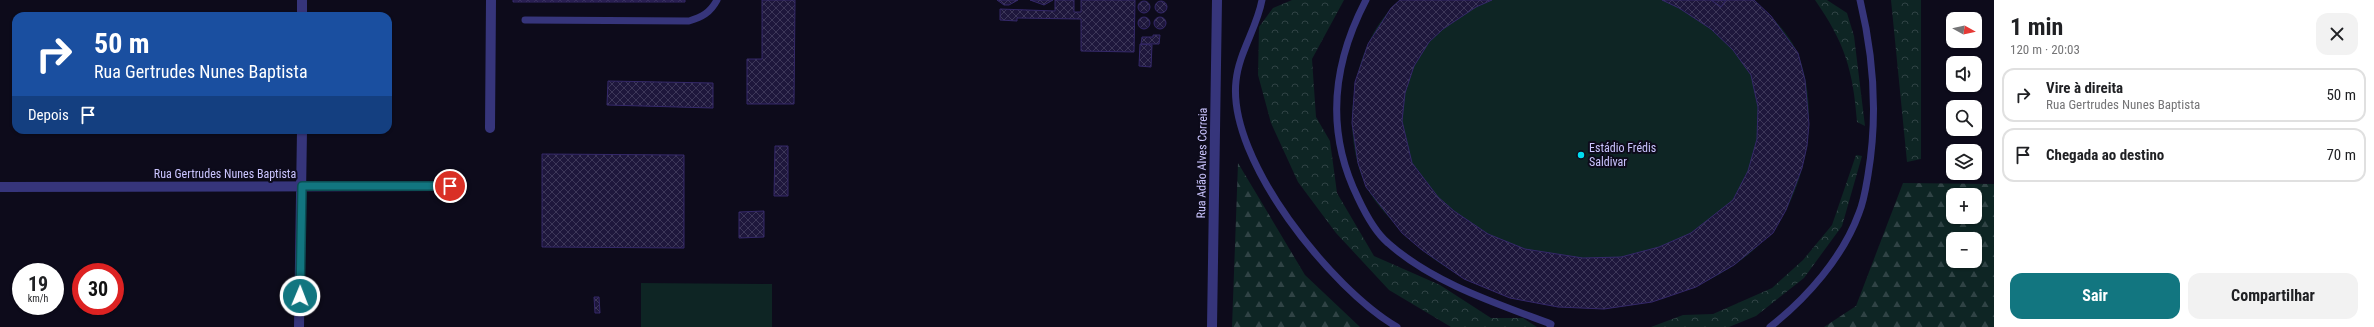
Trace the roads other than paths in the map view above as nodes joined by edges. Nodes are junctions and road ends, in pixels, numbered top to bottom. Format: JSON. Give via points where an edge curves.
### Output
{"nodes":[{"id":1,"x":302,"y":0,"type":"edge"},
{"id":2,"x":491,"y":0,"type":"edge"},
{"id":3,"x":716,"y":0,"type":"edge"},
{"id":4,"x":1217,"y":0,"type":"edge"},
{"id":5,"x":1262,"y":0,"type":"edge"},
{"id":6,"x":1366,"y":0,"type":"edge"},
{"id":7,"x":1860,"y":0,"type":"edge"},
{"id":8,"x":302,"y":12,"type":"edge"},
{"id":9,"x":525,"y":20,"type":"dead end"},
{"id":10,"x":490,"y":128,"type":"dead end"},
{"id":11,"x":302,"y":134,"type":"edge"},
{"id":12,"x":302,"y":186,"type":"junction"},
{"id":13,"x":450,"y":186,"type":"dead end"},
{"id":14,"x":0,"y":187,"type":"edge"},
{"id":15,"x":299,"y":327,"type":"edge"},
{"id":16,"x":1212,"y":327,"type":"edge"},
{"id":17,"x":1397,"y":327,"type":"edge"},
{"id":18,"x":1550,"y":327,"type":"edge"},
{"id":19,"x":1770,"y":327,"type":"edge"}],
"edges":[{"from":1,"to":8,"type":"street"},
{"from":2,"to":10,"type":"street"},
{"from":3,"to":9,"type":"lane","via":[[712,9],[702,18],[689,21]]},
{"from":4,"to":16,"type":"street","name":"Rua Adão Alves Correia"},
{"from":5,"to":17,"type":"lane","via":[[1236,81],[1241,130],[1267,184],[1299,234],[1354,293]]},
{"from":6,"to":18,"type":"lane","via":[[1343,54],[1336,94],[1336,127],[1343,158],[1352,187],[1365,213],[1387,243],[1420,266],[1455,286],[1550,324]]},
{"from":7,"to":19,"type":"lane","via":[[1870,51],[1874,103],[1870,158],[1860,213],[1821,277],[1790,311]]},
{"from":11,"to":12,"type":"street"},
{"from":12,"to":13,"type":"street","name":"Rua Gertrudes Nunes Baptista"},
{"from":12,"to":14,"type":"street","name":"Rua Gertrudes Nunes Baptista"},
{"from":12,"to":15,"type":"street"}]}
